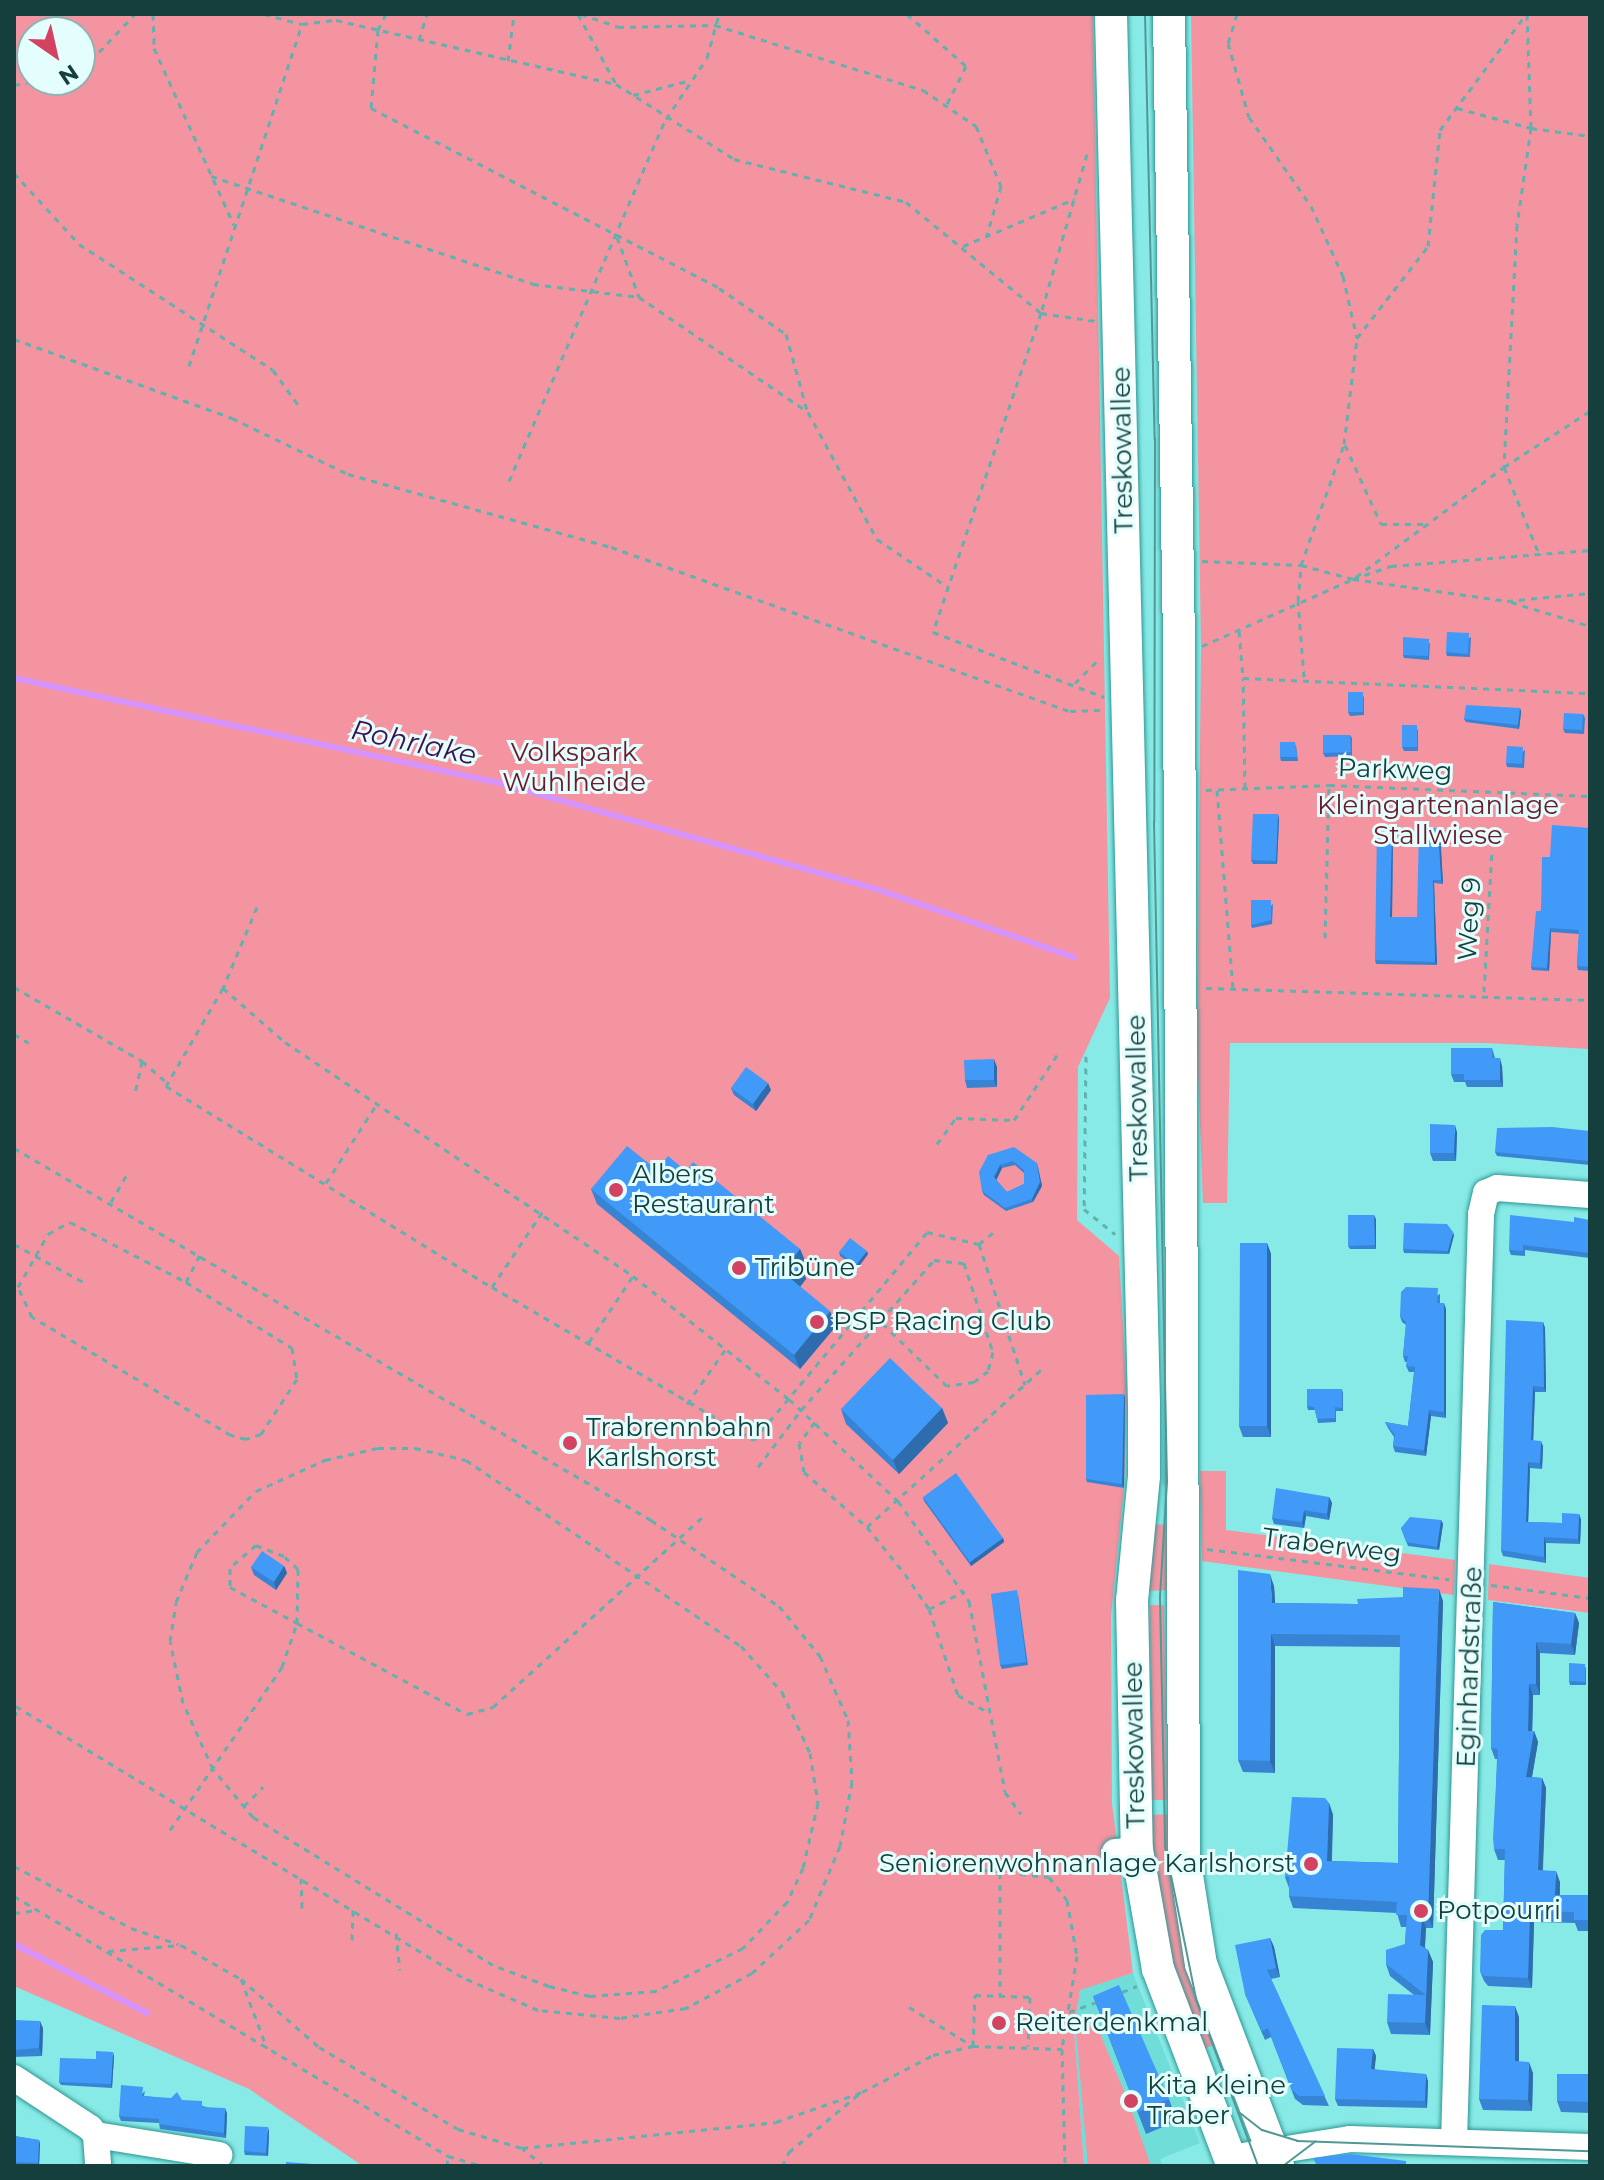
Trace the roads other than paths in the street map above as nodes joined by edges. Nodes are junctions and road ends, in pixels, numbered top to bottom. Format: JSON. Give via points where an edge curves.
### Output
{"nodes":[{"id":1,"x":1111,"y":14,"type":"edge"},
{"id":2,"x":1169,"y":14,"type":"edge"},
{"id":3,"x":1590,"y":1195,"type":"edge"},
{"id":4,"x":14,"y":2078,"type":"edge"},
{"id":5,"x":96,"y":2135,"type":"junction"},
{"id":6,"x":1454,"y":2142,"type":"junction"},
{"id":7,"x":1590,"y":2147,"type":"edge"},
{"id":8,"x":219,"y":2155,"type":"dead end"},
{"id":9,"x":1274,"y":2157,"type":"edge"},
{"id":10,"x":1232,"y":2162,"type":"edge"},
{"id":11,"x":98,"y":2166,"type":"edge"}],
"edges":[{"from":1,"to":10,"type":"main road","name":"Treskowallee","via":[[1121,705],[1144,1404],[1144,1476],[1132,1600],[1126,1851],[1158,1969]]},
{"from":2,"to":9,"type":"main road","name":"Treskowallee","via":[[1178,562],[1184,1856],[1201,1964]]},
{"from":3,"to":6,"type":"street","name":"Eginhardstraße","via":[[1511,1187],[1486,1193]]},
{"from":4,"to":5,"type":"street"},
{"from":5,"to":8,"type":"street"},
{"from":5,"to":11,"type":"street"},
{"from":6,"to":7,"type":"street"},
{"from":6,"to":9,"type":"street","via":[[1350,2139]]},
{"from":9,"to":10,"type":"street"}]}
